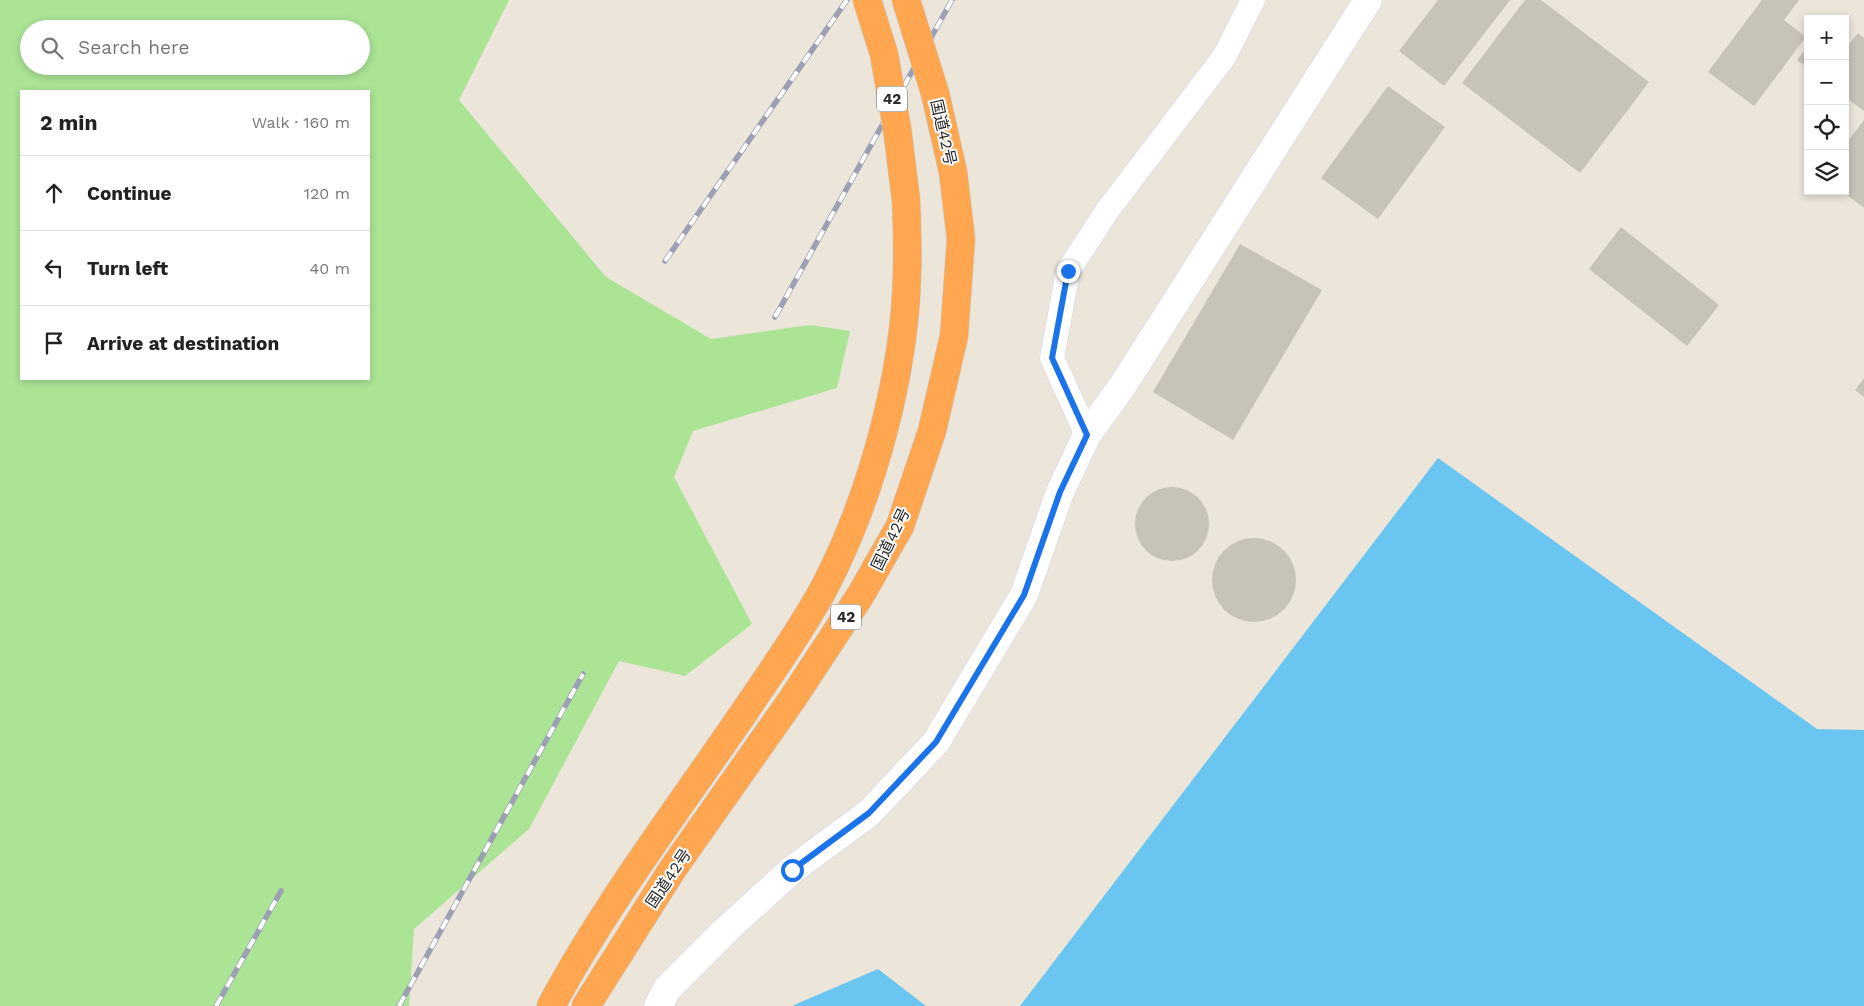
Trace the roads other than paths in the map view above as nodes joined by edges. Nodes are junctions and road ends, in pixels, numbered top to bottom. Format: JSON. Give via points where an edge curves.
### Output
{"nodes":[{"id":1,"x":867,"y":0,"type":"edge"},
{"id":2,"x":906,"y":0,"type":"edge"},
{"id":3,"x":1253,"y":0,"type":"edge"},
{"id":4,"x":1368,"y":0,"type":"edge"},
{"id":5,"x":1087,"y":435,"type":"junction"},
{"id":6,"x":551,"y":1006,"type":"edge"},
{"id":7,"x":586,"y":1006,"type":"edge"},
{"id":8,"x":658,"y":1006,"type":"edge"}],
"edges":[{"from":1,"to":6,"type":"highway","name":"国道42号","number":"42","bridge":true,"via":[[884,54],[897,128],[906,200],[907,274],[892,398],[873,467],[824,589],[794,639],[624,885]]},
{"from":2,"to":7,"type":"highway","name":"国道42号","number":"42","bridge":true,"via":[[935,93],[953,172],[961,239],[954,336],[932,431],[900,526],[855,604],[672,870]]},
{"from":3,"to":5,"type":"street","via":[[1224,57],[1107,211],[1068,271],[1052,358]]},
{"from":4,"to":5,"type":"street","via":[[1123,385]]},
{"from":5,"to":8,"type":"street","via":[[1060,492],[1024,595],[936,742],[869,813],[792,870],[727,930],[667,989]]}]}
